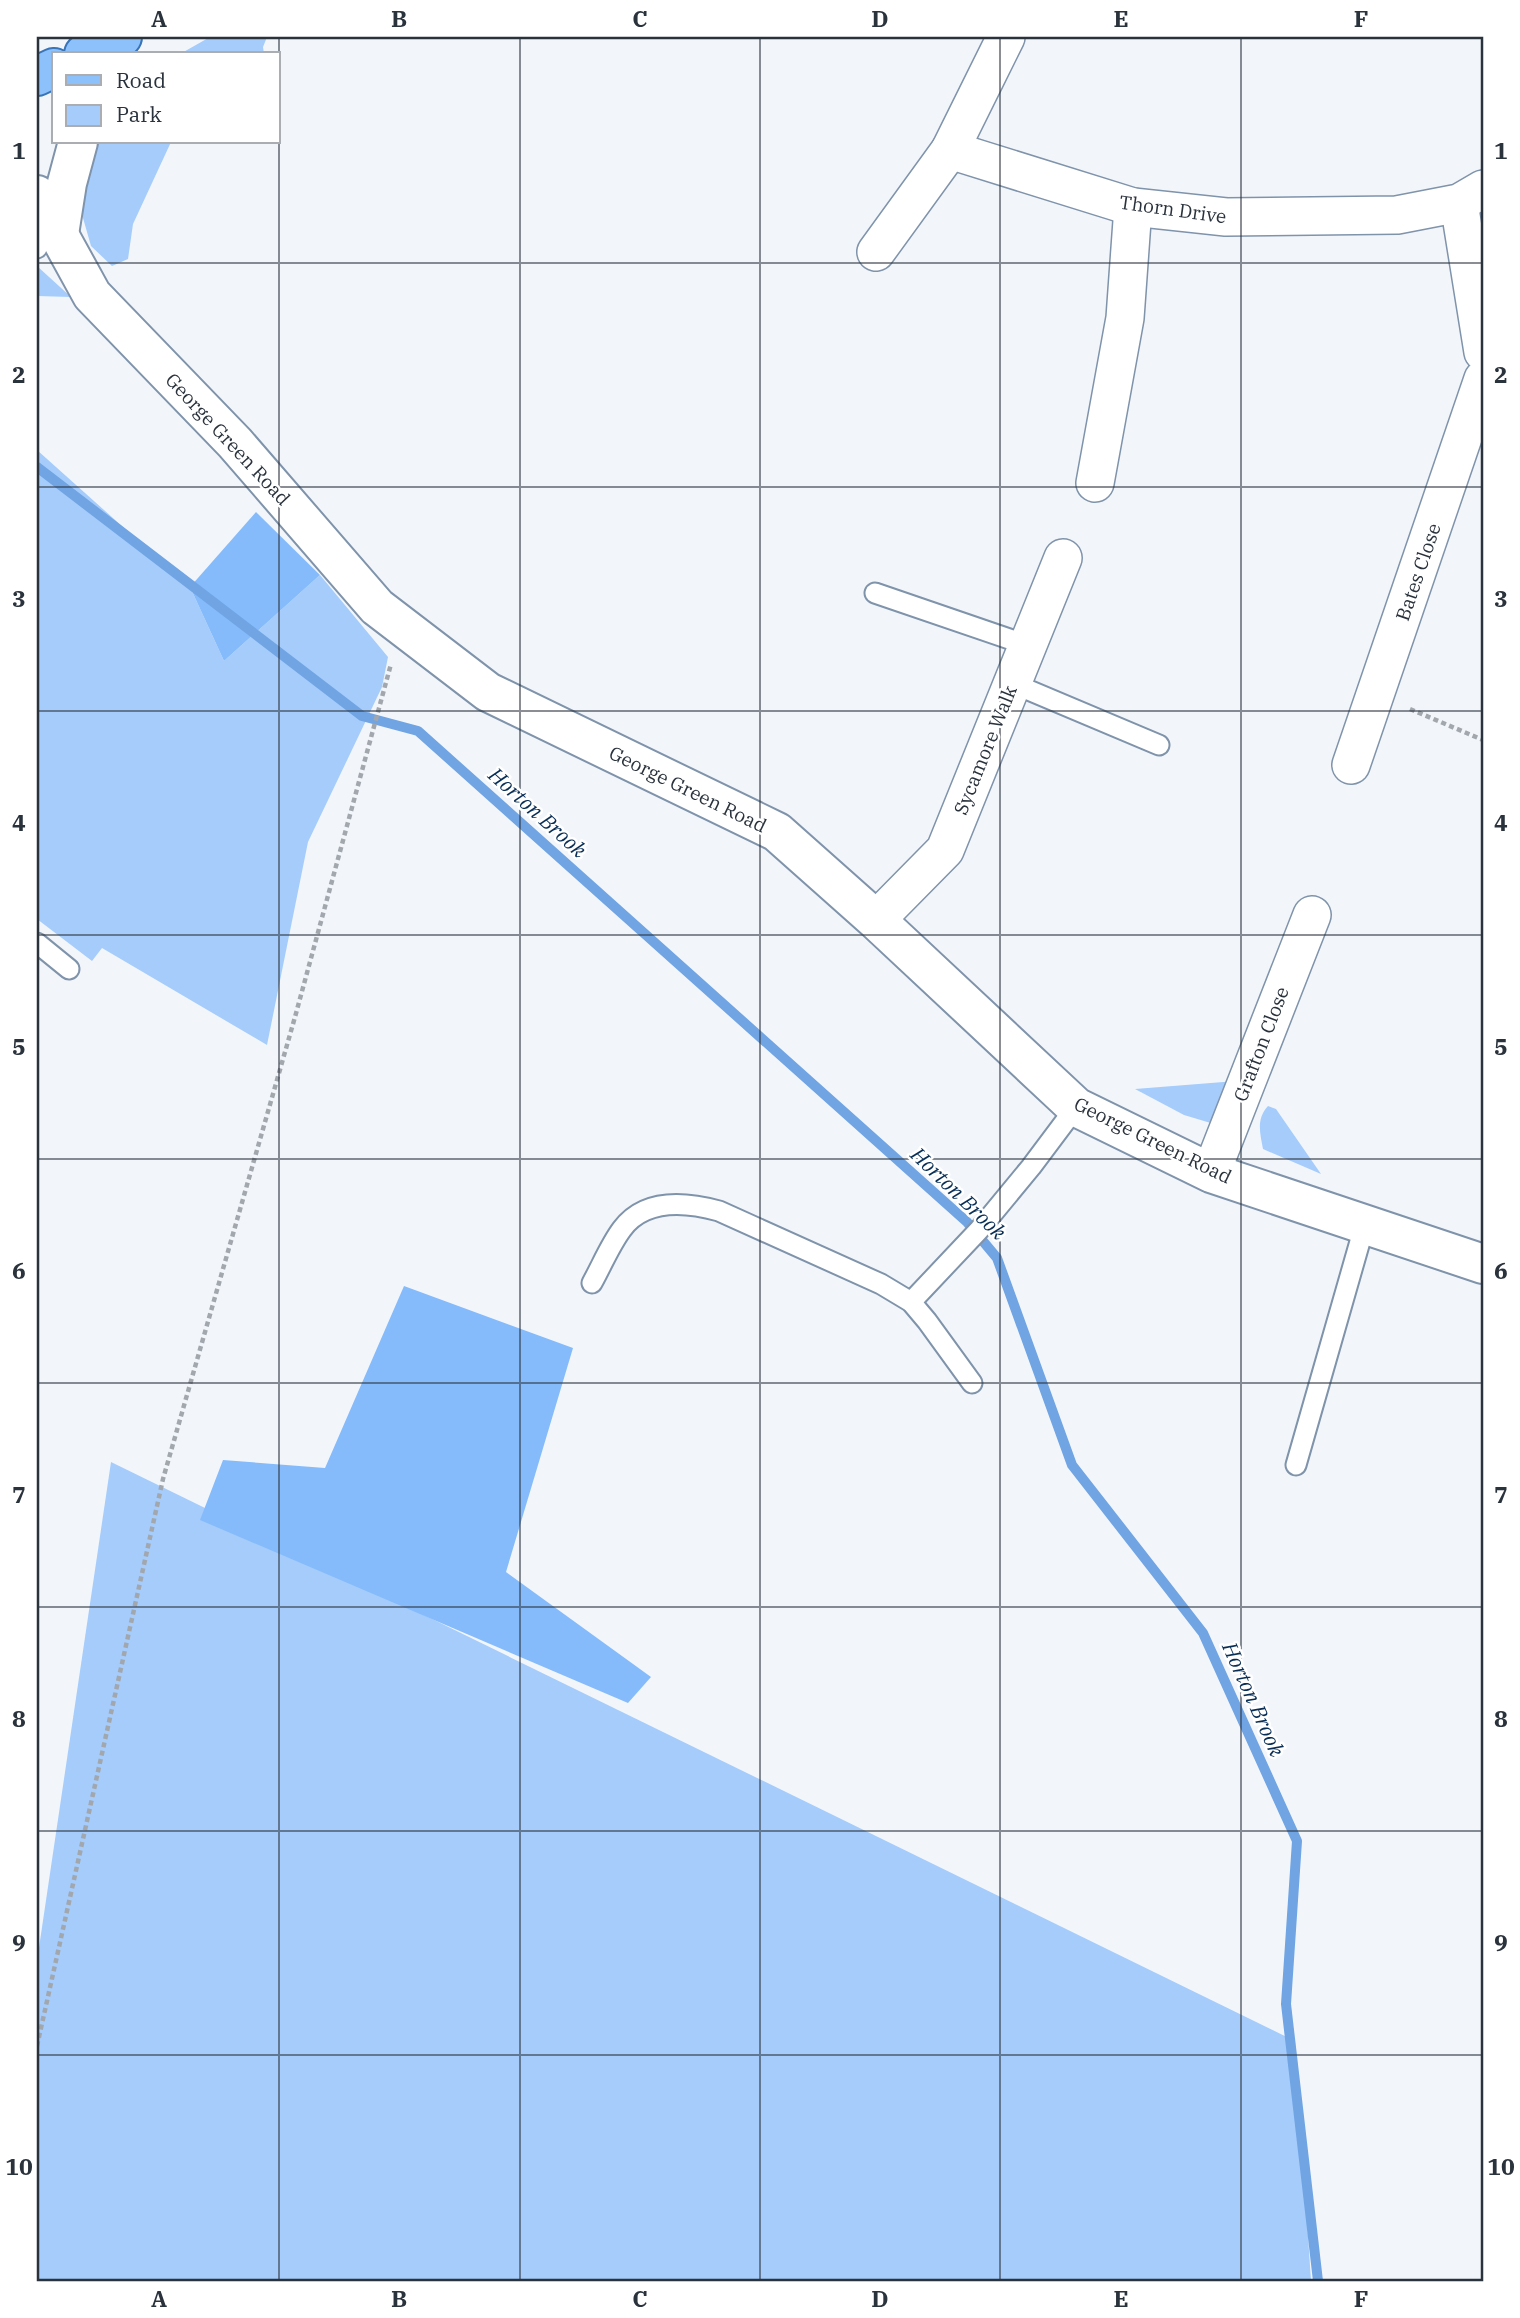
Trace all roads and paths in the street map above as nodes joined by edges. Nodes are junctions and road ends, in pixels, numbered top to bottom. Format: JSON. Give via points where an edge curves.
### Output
{"nodes":[{"id":1,"x":122,"y":37,"type":"edge"},
{"id":2,"x":1006,"y":37,"type":"edge"},
{"id":3,"x":88,"y":52,"type":"edge"},
{"id":4,"x":77,"y":144,"type":"edge"},
{"id":5,"x":950,"y":150,"type":"junction"},
{"id":6,"x":1471,"y":196,"type":"edge"},
{"id":7,"x":1133,"y":207,"type":"junction"},
{"id":8,"x":44,"y":218,"type":"edge"},
{"id":9,"x":876,"y":252,"type":"dead end"},
{"id":10,"x":1483,"y":352,"type":"edge"},
{"id":11,"x":1483,"y":379,"type":"edge"},
{"id":12,"x":1095,"y":483,"type":"dead end"},
{"id":13,"x":1063,"y":558,"type":"dead end"},
{"id":14,"x":875,"y":593,"type":"dead end"},
{"id":15,"x":401,"y":626,"type":"junction"},
{"id":16,"x":1027,"y":645,"type":"junction"},
{"id":17,"x":1012,"y":683,"type":"junction"},
{"id":18,"x":1376,"y":695,"type":"junction"},
{"id":19,"x":1483,"y":740,"type":"edge"},
{"id":20,"x":1159,"y":745,"type":"dead end"},
{"id":21,"x":1351,"y":765,"type":"dead end"},
{"id":22,"x":1312,"y":915,"type":"dead end"},
{"id":23,"x":876,"y":920,"type":"junction"},
{"id":24,"x":37,"y":943,"type":"edge"},
{"id":25,"x":69,"y":969,"type":"dead end"},
{"id":26,"x":1076,"y":1107,"type":"junction"},
{"id":27,"x":1211,"y":1173,"type":"junction"},
{"id":28,"x":1365,"y":1224,"type":"junction"},
{"id":29,"x":1483,"y":1264,"type":"edge"},
{"id":30,"x":592,"y":1283,"type":"dead end"},
{"id":31,"x":911,"y":1302,"type":"junction"},
{"id":32,"x":972,"y":1383,"type":"dead end"},
{"id":33,"x":1296,"y":1465,"type":"dead end"},
{"id":34,"x":37,"y":2046,"type":"edge"}],
"edges":[{"from":1,"to":3,"type":"main road"},
{"from":2,"to":5,"type":"street"},
{"from":4,"to":8,"type":"street","via":[[67,183]]},
{"from":5,"to":7,"type":"street","name":"Thorn Drive"},
{"from":5,"to":9,"type":"street"},
{"from":6,"to":7,"type":"street","name":"Thorn Drive","via":[[1398,215],[1226,217]]},
{"from":6,"to":10,"type":"street"},
{"from":7,"to":12,"type":"street","via":[[1125,318]]},
{"from":8,"to":15,"type":"street","name":"George Green Road","via":[[92,295],[235,443],[377,607]]},
{"from":11,"to":18,"type":"street","name":"Bates Close"},
{"from":13,"to":16,"type":"street","name":"Sycamore Walk"},
{"from":14,"to":16,"type":"lane"},
{"from":15,"to":23,"type":"street","name":"George Green Road","via":[[488,692],[777,832]]},
{"from":15,"to":34,"type":"path","via":[[163,1479]]},
{"from":16,"to":17,"type":"street","name":"Sycamore Walk"},
{"from":17,"to":20,"type":"lane"},
{"from":17,"to":23,"type":"street","name":"Sycamore Walk","via":[[945,850]]},
{"from":18,"to":19,"type":"path"},
{"from":18,"to":21,"type":"street","name":"Bates Close"},
{"from":22,"to":27,"type":"street","name":"Grafton Close"},
{"from":23,"to":26,"type":"street","name":"George Green Road"},
{"from":24,"to":25,"type":"lane"},
{"from":26,"to":27,"type":"street","name":"George Green Road"},
{"from":26,"to":31,"type":"lane","via":[[979,1230]]},
{"from":27,"to":28,"type":"street","name":"George Green Road"},
{"from":28,"to":29,"type":"street","name":"George Green Road"},
{"from":28,"to":33,"type":"lane"},
{"from":30,"to":31,"type":"lane","via":[[622,1229],[637,1214],[675,1203],[719,1211]]},
{"from":31,"to":32,"type":"lane"}]}
